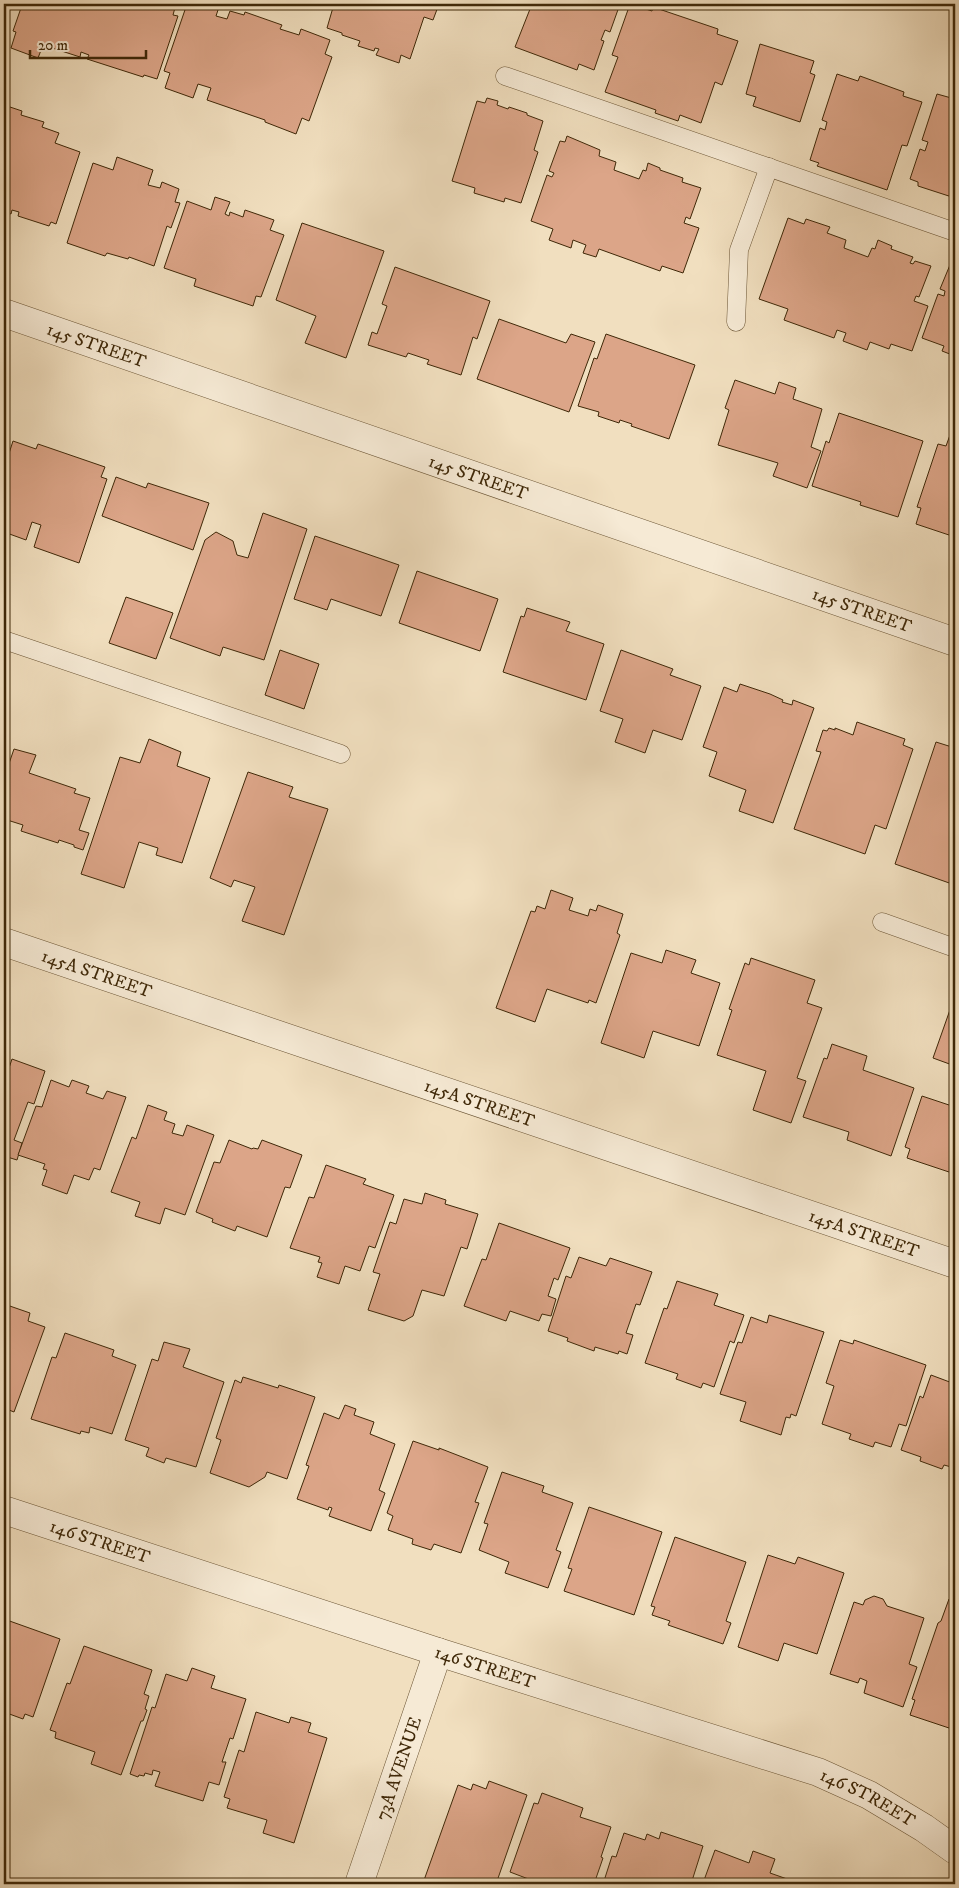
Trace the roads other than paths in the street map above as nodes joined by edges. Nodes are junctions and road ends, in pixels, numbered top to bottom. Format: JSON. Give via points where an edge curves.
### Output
{"nodes":[{"id":1,"x":505,"y":76,"type":"dead end"},
{"id":2,"x":769,"y":167,"type":"junction"},
{"id":3,"x":955,"y":232,"type":"edge"},
{"id":4,"x":4,"y":313,"type":"edge"},
{"id":5,"x":736,"y":322,"type":"dead end"},
{"id":6,"x":4,"y":640,"type":"edge"},
{"id":7,"x":955,"y":642,"type":"edge"},
{"id":8,"x":341,"y":754,"type":"dead end"},
{"id":9,"x":882,"y":922,"type":"dead end"},
{"id":10,"x":4,"y":942,"type":"edge"},
{"id":11,"x":955,"y":948,"type":"edge"},
{"id":12,"x":955,"y":1264,"type":"edge"},
{"id":13,"x":4,"y":1510,"type":"edge"},
{"id":14,"x":438,"y":1652,"type":"junction"},
{"id":15,"x":955,"y":1850,"type":"edge"},
{"id":16,"x":359,"y":1884,"type":"edge"}],
"edges":[{"from":1,"to":2,"type":"lane"},
{"from":2,"to":3,"type":"lane"},
{"from":2,"to":5,"type":"lane","via":[[739,250]]},
{"from":4,"to":7,"type":"street","name":"145 STREET"},
{"from":6,"to":8,"type":"lane"},
{"from":9,"to":11,"type":"lane"},
{"from":10,"to":12,"type":"street","name":"145A STREET"},
{"from":13,"to":14,"type":"street","name":"146 STREET"},
{"from":14,"to":15,"type":"street","name":"146 STREET","via":[[818,1772],[869,1795]]},
{"from":14,"to":16,"type":"street","name":"73A AVENUE"}]}
